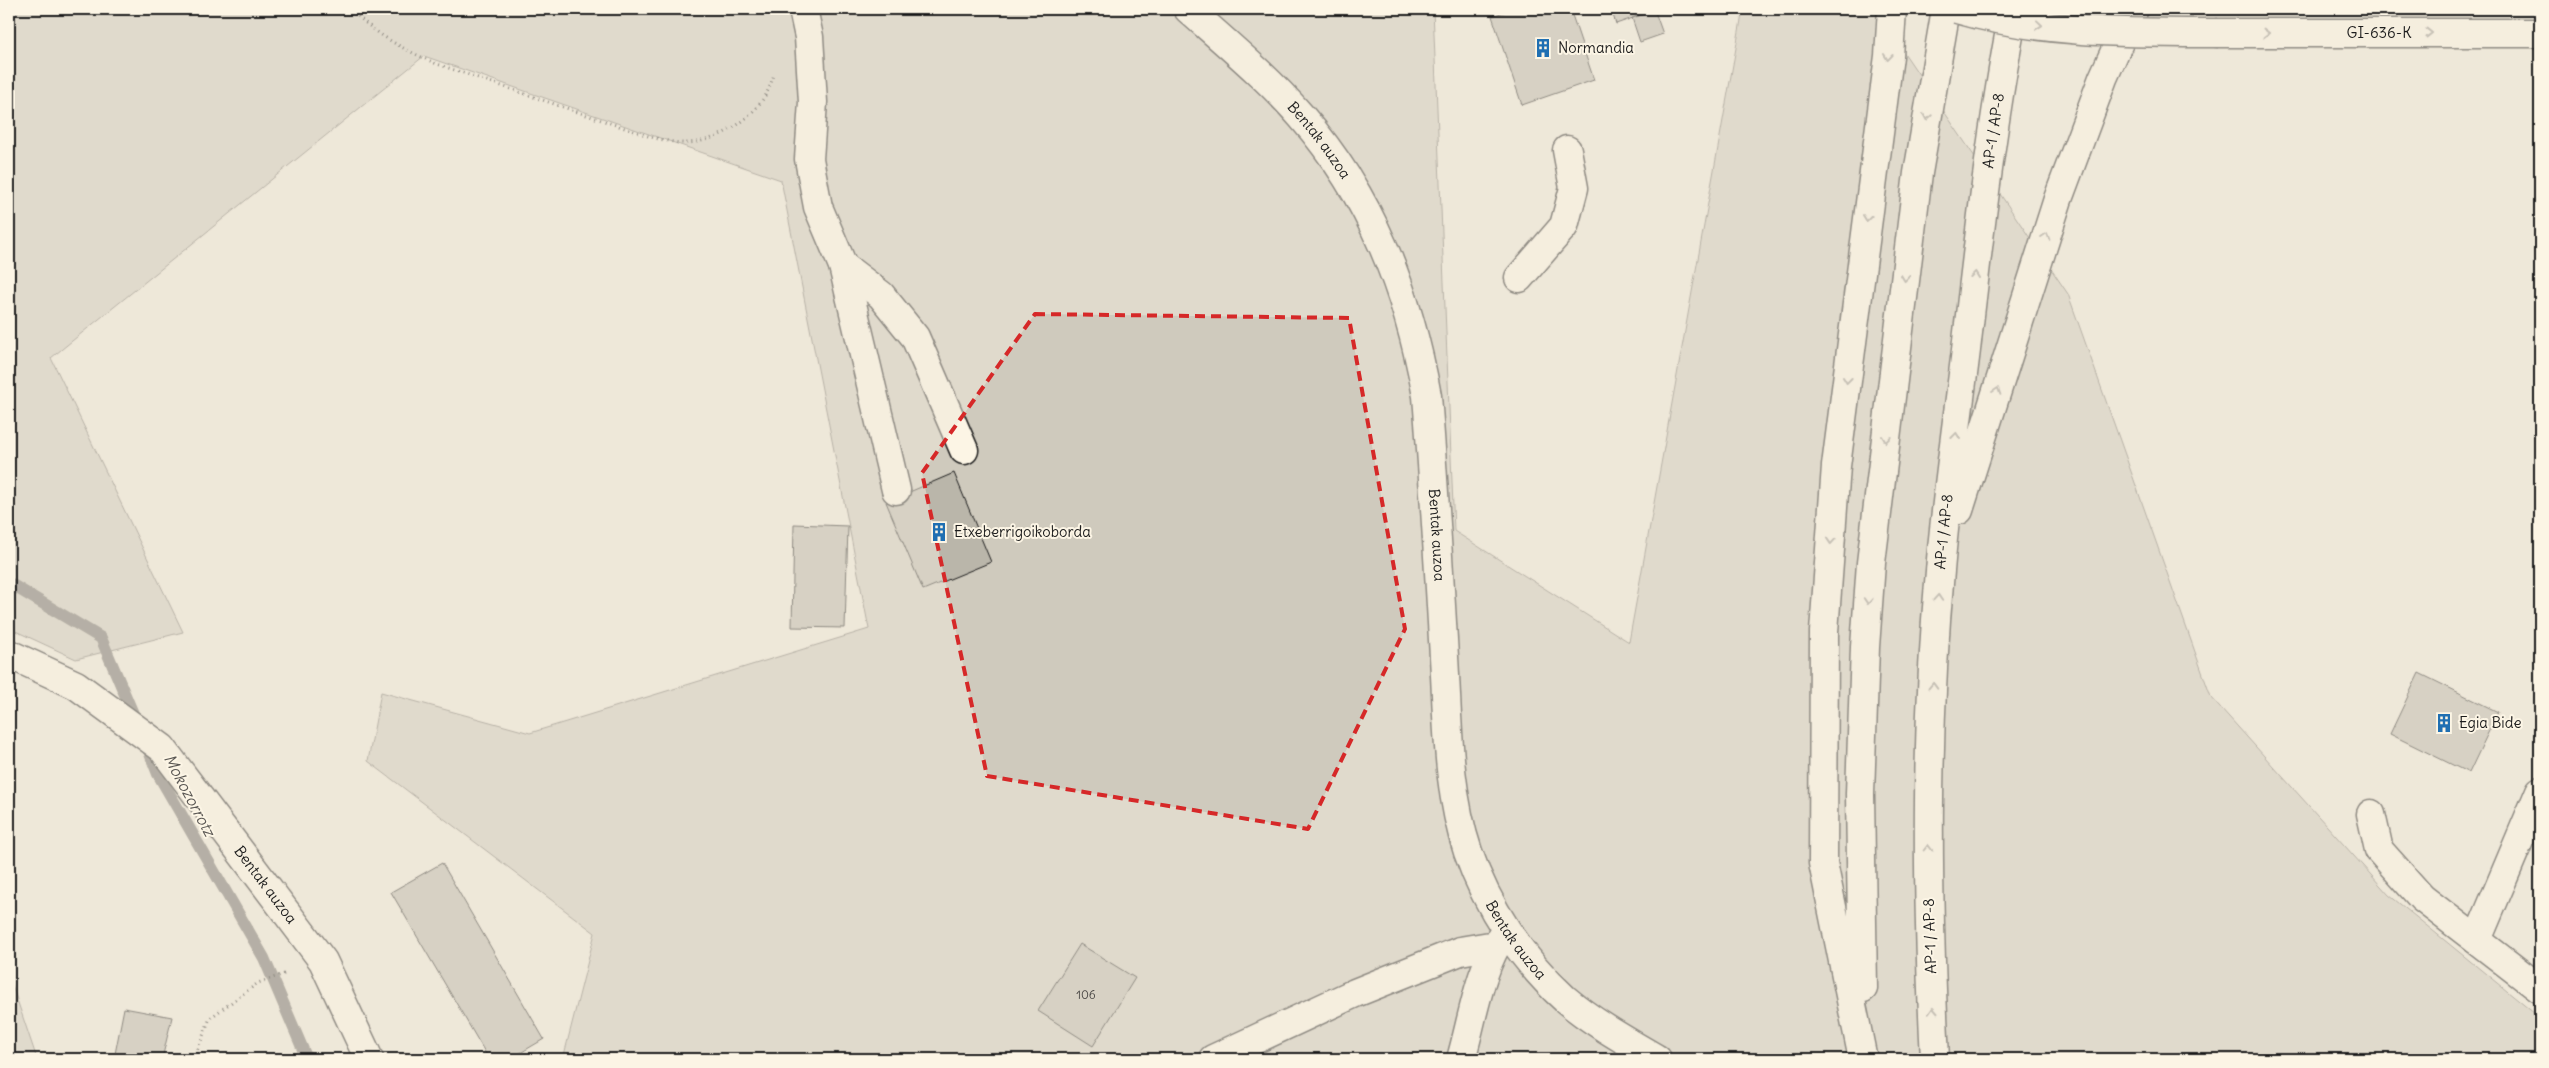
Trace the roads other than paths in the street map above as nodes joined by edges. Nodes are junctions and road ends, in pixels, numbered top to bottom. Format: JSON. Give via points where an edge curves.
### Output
{"nodes":[{"id":1,"x":803,"y":9,"type":"edge"},
{"id":2,"x":1188,"y":9,"type":"edge"},
{"id":3,"x":1892,"y":9,"type":"edge"},
{"id":4,"x":1946,"y":9,"type":"edge"},
{"id":5,"x":1958,"y":9,"type":"edge"},
{"id":6,"x":2014,"y":9,"type":"edge"},
{"id":7,"x":2134,"y":9,"type":"edge"},
{"id":8,"x":2540,"y":33,"type":"edge"},
{"id":9,"x":1567,"y":150,"type":"dead end"},
{"id":10,"x":843,"y":266,"type":"junction"},
{"id":11,"x":1519,"y":278,"type":"dead end"},
{"id":12,"x":964,"y":450,"type":"dead end"},
{"id":13,"x":896,"y":490,"type":"dead end"},
{"id":14,"x":1940,"y":571,"type":"junction"},
{"id":15,"x":9,"y":654,"type":"edge"},
{"id":16,"x":2540,"y":791,"type":"edge"},
{"id":17,"x":2371,"y":814,"type":"dead end"},
{"id":18,"x":1501,"y":937,"type":"junction"},
{"id":19,"x":2476,"y":940,"type":"junction"},
{"id":20,"x":2540,"y":989,"type":"edge"},
{"id":21,"x":369,"y":1059,"type":"edge"},
{"id":22,"x":1213,"y":1059,"type":"edge"},
{"id":23,"x":1461,"y":1059,"type":"edge"},
{"id":24,"x":1657,"y":1059,"type":"edge"},
{"id":25,"x":1865,"y":1059,"type":"edge"},
{"id":26,"x":1935,"y":1059,"type":"edge"}],
"edges":[{"from":1,"to":10,"type":"main road","via":[[809,37],[814,102],[809,159],[818,208]]},
{"from":2,"to":18,"type":"main road","name":"Bentak auzoa","via":[[1265,79],[1333,156],[1376,230],[1403,294],[1418,344],[1427,396],[1451,765],[1468,851]]},
{"from":3,"to":25,"type":"main road","one_way":true,"via":[[1889,56],[1836,466],[1824,632],[1823,863]]},
{"from":4,"to":25,"type":"main road","one_way":true,"via":[[1918,173],[1871,563],[1860,794],[1860,938]]},
{"from":5,"to":8,"type":"main road","name":"GI-636-K","one_way":true,"bridge":true,"via":[[2030,24],[2088,31]]},
{"from":14,"to":6,"type":"main road","name":"AP-1 / AP-8","one_way":true,"via":[[1988,168]]},
{"from":14,"to":7,"type":"main road","one_way":true,"via":[[2058,198],[2099,88]]},
{"from":9,"to":11,"type":"main road","via":[[1574,188],[1564,226]]},
{"from":10,"to":12,"type":"main road","via":[[881,295],[915,337]]},
{"from":10,"to":13,"type":"main road"},
{"from":26,"to":14,"type":"main road","name":"AP-1 / AP-8","one_way":true,"via":[[1928,934],[1928,795]]},
{"from":15,"to":21,"type":"main road","name":"Bentak auzoa","via":[[76,685],[162,748],[323,961]]},
{"from":16,"to":19,"type":"main road"},
{"from":17,"to":19,"type":"main road","via":[[2379,850],[2422,898]]},
{"from":18,"to":22,"type":"main road","via":[[1354,992]]},
{"from":18,"to":23,"type":"main road","via":[[1484,976]]},
{"from":18,"to":24,"type":"main road","name":"Bentak auzoa","via":[[1566,999]]},
{"from":19,"to":20,"type":"main road"}]}
